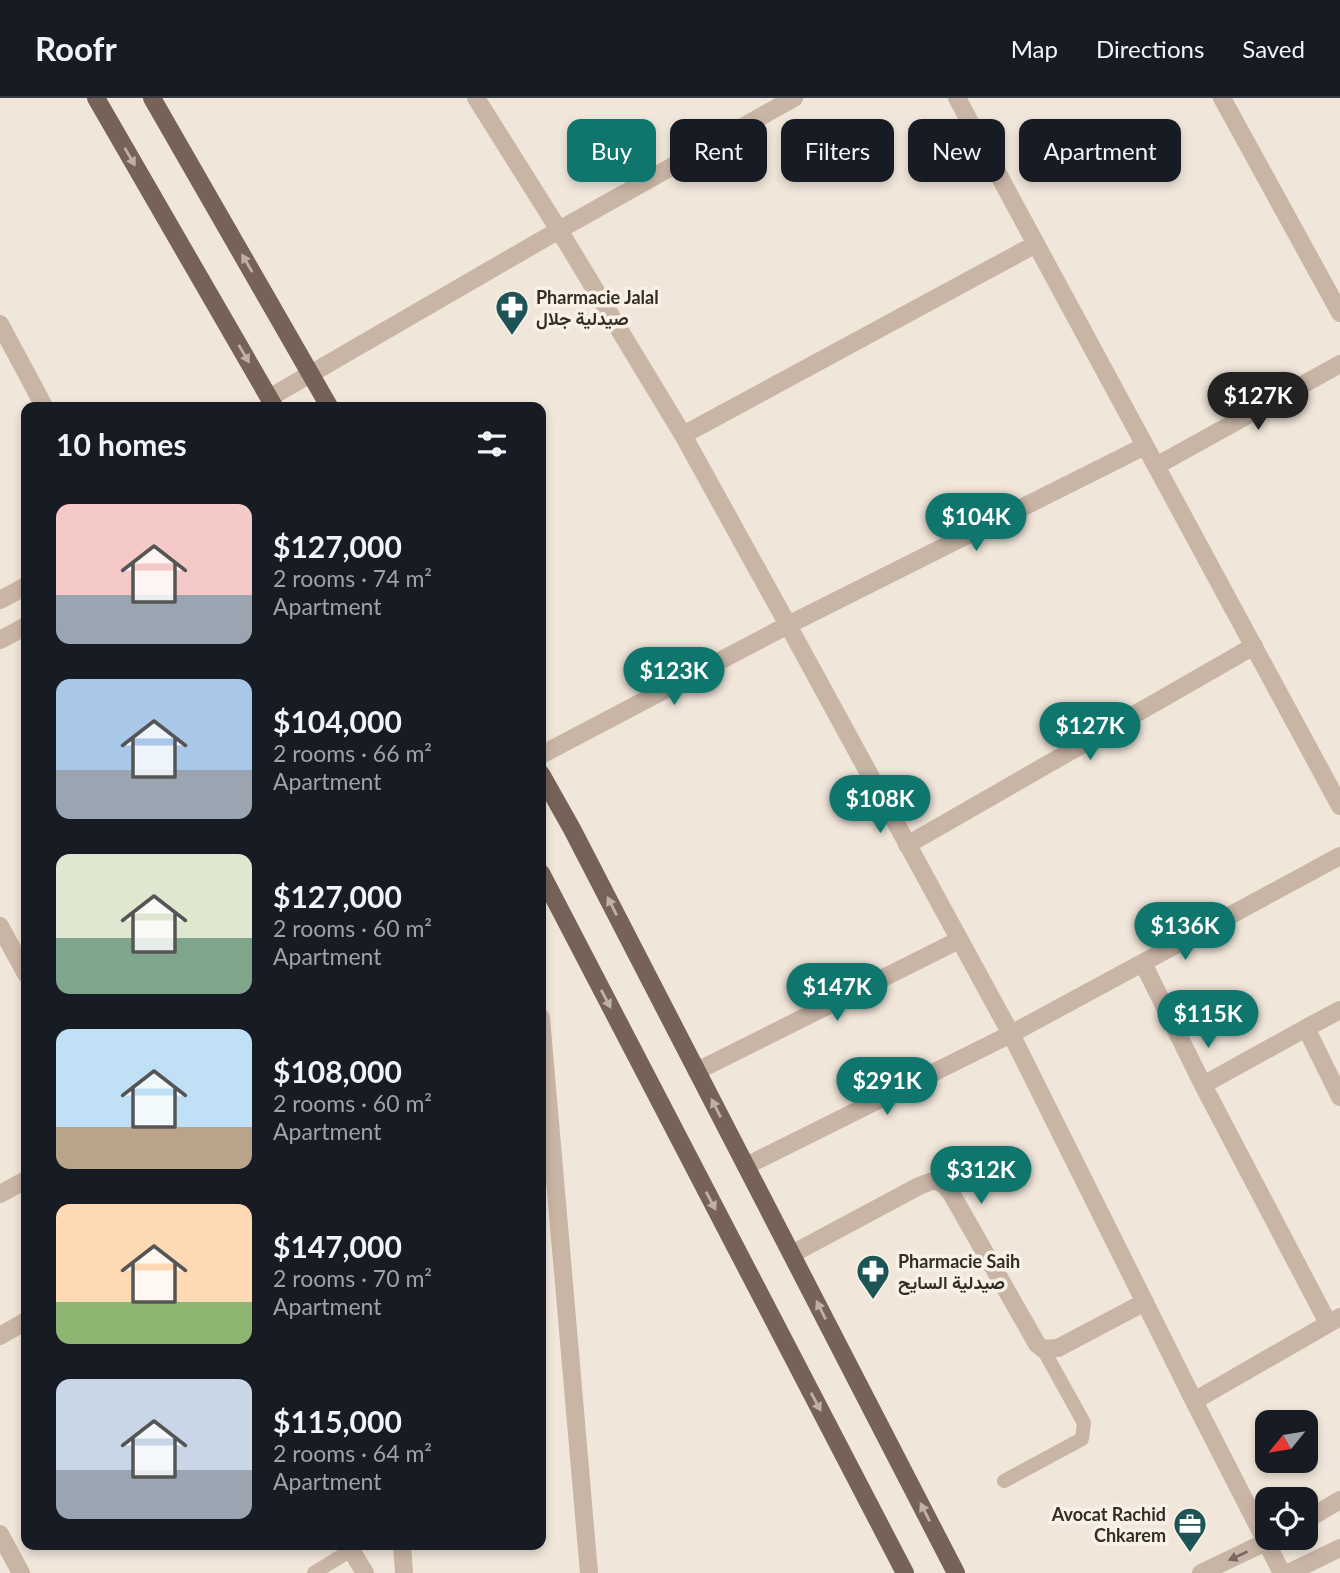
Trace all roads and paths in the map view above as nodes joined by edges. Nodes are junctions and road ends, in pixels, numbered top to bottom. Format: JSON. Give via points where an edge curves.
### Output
{"nodes":[{"id":1,"x":96,"y":98,"type":"edge"},
{"id":2,"x":152,"y":98,"type":"edge"},
{"id":3,"x":476,"y":98,"type":"edge"},
{"id":4,"x":794,"y":98,"type":"edge"},
{"id":5,"x":957,"y":98,"type":"edge"},
{"id":6,"x":1222,"y":98,"type":"edge"},
{"id":7,"x":559,"y":230,"type":"junction"},
{"id":8,"x":1036,"y":244,"type":"junction"},
{"id":9,"x":1340,"y":313,"type":"edge"},
{"id":10,"x":0,"y":324,"type":"edge"},
{"id":11,"x":1340,"y":364,"type":"edge"},
{"id":12,"x":311,"y":373,"type":"junction"},
{"id":13,"x":42,"y":402,"type":"edge"},
{"id":14,"x":271,"y":402,"type":"edge"},
{"id":15,"x":273,"y":402,"type":"edge"},
{"id":16,"x":327,"y":402,"type":"edge"},
{"id":17,"x":682,"y":435,"type":"junction"},
{"id":18,"x":1146,"y":446,"type":"junction"},
{"id":19,"x":1156,"y":466,"type":"junction"},
{"id":20,"x":21,"y":589,"type":"edge"},
{"id":21,"x":0,"y":600,"type":"edge"},
{"id":22,"x":788,"y":625,"type":"junction"},
{"id":23,"x":21,"y":629,"type":"edge"},
{"id":24,"x":0,"y":640,"type":"edge"},
{"id":25,"x":1254,"y":646,"type":"junction"},
{"id":26,"x":546,"y":752,"type":"edge"},
{"id":27,"x":546,"y":783,"type":"edge"},
{"id":28,"x":1340,"y":806,"type":"edge"},
{"id":29,"x":907,"y":845,"type":"junction"},
{"id":30,"x":1340,"y":856,"type":"edge"},
{"id":31,"x":546,"y":883,"type":"edge"},
{"id":32,"x":0,"y":926,"type":"edge"},
{"id":33,"x":959,"y":940,"type":"junction"},
{"id":34,"x":1143,"y":963,"type":"junction"},
{"id":35,"x":21,"y":965,"type":"edge"},
{"id":36,"x":1340,"y":1010,"type":"edge"},
{"id":37,"x":1306,"y":1028,"type":"junction"},
{"id":38,"x":1011,"y":1034,"type":"junction"},
{"id":39,"x":697,"y":1072,"type":"junction"},
{"id":40,"x":546,"y":1075,"type":"edge"},
{"id":41,"x":1203,"y":1085,"type":"junction"},
{"id":42,"x":1340,"y":1097,"type":"edge"},
{"id":43,"x":746,"y":1166,"type":"junction"},
{"id":44,"x":21,"y":1183,"type":"edge"},
{"id":45,"x":0,"y":1194,"type":"edge"},
{"id":46,"x":792,"y":1254,"type":"junction"},
{"id":47,"x":1145,"y":1302,"type":"junction"},
{"id":48,"x":1334,"y":1320,"type":"edge"},
{"id":49,"x":21,"y":1324,"type":"edge"},
{"id":50,"x":0,"y":1336,"type":"edge"},
{"id":51,"x":1043,"y":1349,"type":"junction"},
{"id":52,"x":1194,"y":1401,"type":"junction"},
{"id":53,"x":1004,"y":1482,"type":"dead end"},
{"id":54,"x":1340,"y":1500,"type":"edge"},
{"id":55,"x":1255,"y":1513,"type":"edge"},
{"id":56,"x":1318,"y":1513,"type":"edge"},
{"id":57,"x":0,"y":1534,"type":"edge"},
{"id":58,"x":1255,"y":1547,"type":"edge"},
{"id":59,"x":1340,"y":1548,"type":"edge"},
{"id":60,"x":347,"y":1550,"type":"edge"},
{"id":61,"x":351,"y":1550,"type":"edge"},
{"id":62,"x":402,"y":1550,"type":"edge"},
{"id":63,"x":1274,"y":1550,"type":"edge"},
{"id":64,"x":21,"y":1573,"type":"edge"},
{"id":65,"x":314,"y":1573,"type":"edge"},
{"id":66,"x":365,"y":1573,"type":"edge"},
{"id":67,"x":404,"y":1573,"type":"edge"},
{"id":68,"x":589,"y":1573,"type":"edge"},
{"id":69,"x":905,"y":1573,"type":"edge"},
{"id":70,"x":956,"y":1573,"type":"edge"},
{"id":71,"x":1201,"y":1573,"type":"edge"},
{"id":72,"x":1282,"y":1573,"type":"edge"},
{"id":73,"x":1288,"y":1573,"type":"edge"}],
"edges":[{"from":1,"to":14,"type":"main road","one_way":true},
{"from":12,"to":2,"type":"main road","one_way":true},
{"from":3,"to":7,"type":"street"},
{"from":4,"to":7,"type":"street"},
{"from":5,"to":8,"type":"street"},
{"from":6,"to":9,"type":"street"},
{"from":7,"to":12,"type":"street"},
{"from":7,"to":17,"type":"street"},
{"from":8,"to":17,"type":"street"},
{"from":8,"to":18,"type":"street"},
{"from":10,"to":13,"type":"street"},
{"from":11,"to":19,"type":"street"},
{"from":12,"to":15,"type":"street"},
{"from":12,"to":16,"type":"main road"},
{"from":17,"to":22,"type":"street"},
{"from":18,"to":19,"type":"street"},
{"from":18,"to":22,"type":"street"},
{"from":19,"to":25,"type":"street"},
{"from":20,"to":21,"type":"street"},
{"from":22,"to":26,"type":"street"},
{"from":22,"to":29,"type":"street"},
{"from":23,"to":24,"type":"street"},
{"from":25,"to":28,"type":"street"},
{"from":25,"to":29,"type":"street"},
{"from":39,"to":27,"type":"main road","one_way":true},
{"from":29,"to":33,"type":"street"},
{"from":30,"to":34,"type":"street"},
{"from":31,"to":69,"type":"main road","one_way":true},
{"from":32,"to":35,"type":"street"},
{"from":33,"to":38,"type":"street"},
{"from":33,"to":39,"type":"street"},
{"from":34,"to":38,"type":"street"},
{"from":34,"to":41,"type":"street"},
{"from":36,"to":37,"type":"street"},
{"from":37,"to":41,"type":"street"},
{"from":37,"to":42,"type":"street"},
{"from":38,"to":43,"type":"street"},
{"from":38,"to":47,"type":"street"},
{"from":43,"to":39,"type":"main road","one_way":true},
{"from":40,"to":68,"type":"street"},
{"from":41,"to":48,"type":"street"},
{"from":43,"to":46,"type":"main road"},
{"from":44,"to":45,"type":"street"},
{"from":46,"to":51,"type":"street","via":[[919,1186],[943,1182]]},
{"from":70,"to":46,"type":"main road","one_way":true},
{"from":47,"to":51,"type":"street","via":[[1058,1348]]},
{"from":47,"to":52,"type":"street"},
{"from":48,"to":52,"type":"street"},
{"from":49,"to":50,"type":"street"},
{"from":51,"to":53,"type":"lane","via":[[1084,1423],[1082,1439]]},
{"from":52,"to":55,"type":"street"},
{"from":54,"to":56,"type":"street"},
{"from":57,"to":64,"type":"street"},
{"from":58,"to":71,"type":"street","one_way":true},
{"from":59,"to":73,"type":"street"},
{"from":60,"to":65,"type":"lane"},
{"from":61,"to":66,"type":"street"},
{"from":62,"to":67,"type":"street"},
{"from":63,"to":72,"type":"street"}]}
